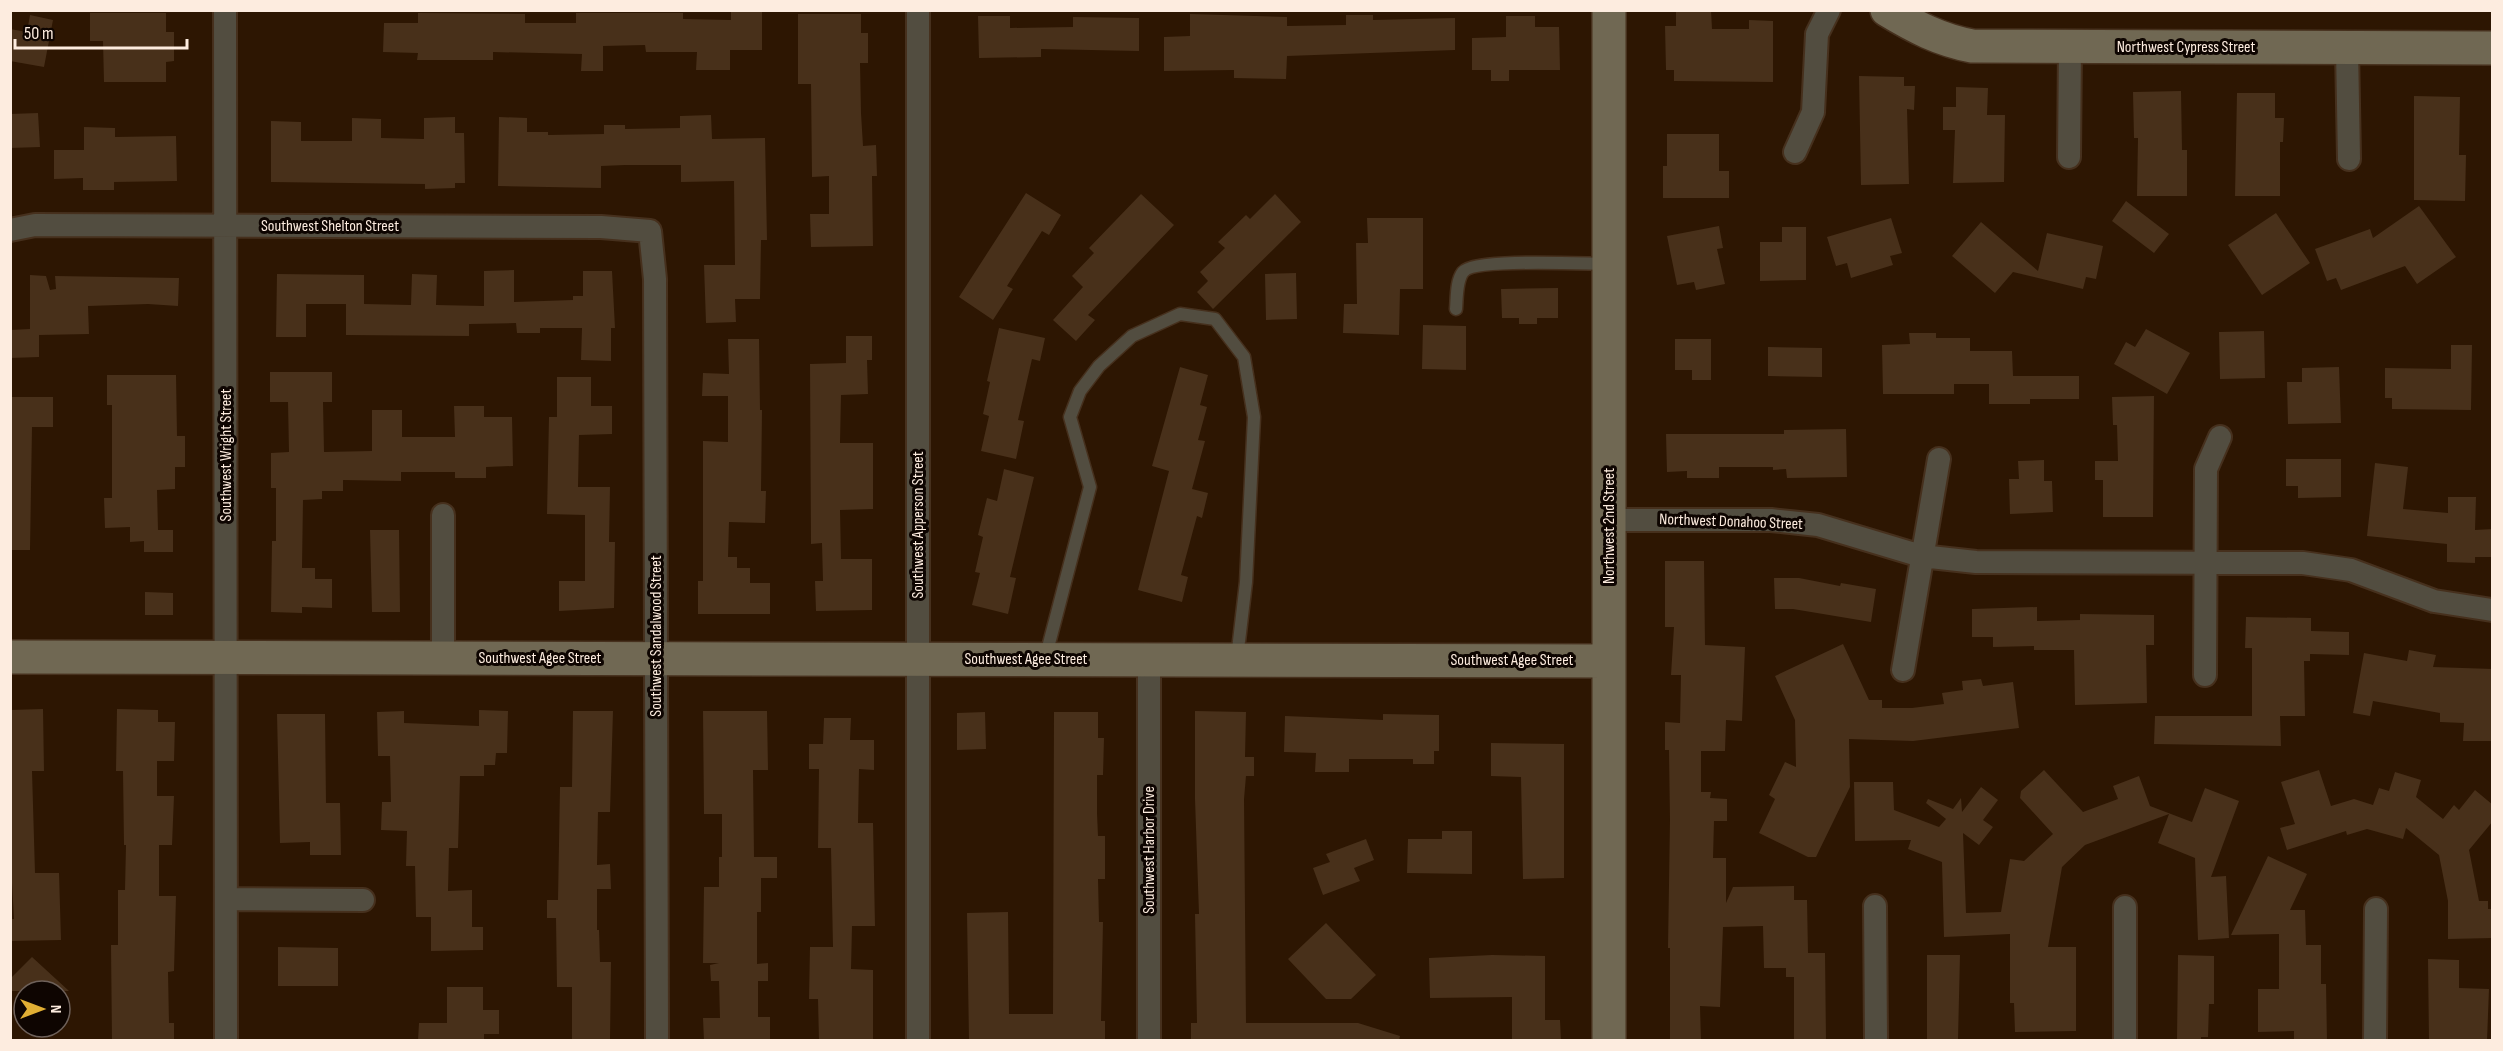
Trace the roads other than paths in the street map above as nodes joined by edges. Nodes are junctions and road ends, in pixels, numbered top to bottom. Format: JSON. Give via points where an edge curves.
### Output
{"nodes":[{"id":1,"x":225,"y":10,"type":"edge"},
{"id":2,"x":918,"y":10,"type":"edge"},
{"id":3,"x":1609,"y":10,"type":"edge"},
{"id":4,"x":1829,"y":10,"type":"edge"},
{"id":5,"x":1887,"y":10,"type":"edge"},
{"id":6,"x":2070,"y":46,"type":"junction"},
{"id":7,"x":2348,"y":48,"type":"junction"},
{"id":8,"x":2493,"y":48,"type":"edge"},
{"id":9,"x":1795,"y":152,"type":"dead end"},
{"id":10,"x":2069,"y":157,"type":"dead end"},
{"id":11,"x":2349,"y":159,"type":"dead end"},
{"id":12,"x":226,"y":226,"type":"junction"},
{"id":13,"x":10,"y":230,"type":"edge"},
{"id":14,"x":650,"y":231,"type":"joint"},
{"id":15,"x":1609,"y":264,"type":"junction"},
{"id":16,"x":1456,"y":309,"type":"dead end"},
{"id":17,"x":2220,"y":437,"type":"dead end"},
{"id":18,"x":1939,"y":459,"type":"dead end"},
{"id":19,"x":443,"y":515,"type":"dead end"},
{"id":20,"x":1609,"y":520,"type":"junction"},
{"id":21,"x":1921,"y":556,"type":"junction"},
{"id":22,"x":2205,"y":561,"type":"junction"},
{"id":23,"x":2493,"y":610,"type":"edge"},
{"id":24,"x":10,"y":657,"type":"edge"},
{"id":25,"x":226,"y":657,"type":"junction"},
{"id":26,"x":443,"y":658,"type":"junction"},
{"id":27,"x":656,"y":658,"type":"junction"},
{"id":28,"x":918,"y":659,"type":"junction"},
{"id":29,"x":1045,"y":659,"type":"junction"},
{"id":30,"x":1149,"y":659,"type":"junction"},
{"id":31,"x":1237,"y":660,"type":"junction"},
{"id":32,"x":1609,"y":661,"type":"junction"},
{"id":33,"x":1902,"y":670,"type":"dead end"},
{"id":34,"x":2205,"y":675,"type":"dead end"},
{"id":35,"x":226,"y":899,"type":"junction"},
{"id":36,"x":363,"y":900,"type":"dead end"},
{"id":37,"x":1875,"y":906,"type":"dead end"},
{"id":38,"x":2125,"y":907,"type":"dead end"},
{"id":39,"x":2376,"y":909,"type":"dead end"},
{"id":40,"x":226,"y":1041,"type":"edge"},
{"id":41,"x":657,"y":1041,"type":"edge"},
{"id":42,"x":918,"y":1041,"type":"edge"},
{"id":43,"x":1149,"y":1041,"type":"edge"},
{"id":44,"x":1609,"y":1041,"type":"edge"},
{"id":45,"x":1876,"y":1041,"type":"edge"},
{"id":46,"x":2125,"y":1041,"type":"edge"},
{"id":47,"x":2375,"y":1041,"type":"edge"}],
"edges":[{"from":1,"to":12,"type":"street","name":"Southwest Wright Street"},
{"from":2,"to":28,"type":"street","name":"Southwest Apperson Street"},
{"from":3,"to":15,"type":"street","name":"Northwest 2nd Street"},
{"from":4,"to":9,"type":"street","via":[[1817,34],[1813,111]]},
{"from":5,"to":6,"type":"street","name":"Northwest Cypress Street","via":[[1924,32],[1963,44]]},
{"from":6,"to":7,"type":"street","name":"Northwest Cypress Street"},
{"from":6,"to":10,"type":"street"},
{"from":7,"to":8,"type":"street","name":"Northwest Cypress Street"},
{"from":7,"to":11,"type":"street"},
{"from":12,"to":13,"type":"street","name":"Southwest Shelton Street","via":[[34,225]]},
{"from":12,"to":14,"type":"street","name":"Southwest Shelton Street","via":[[601,227]]},
{"from":12,"to":25,"type":"street","name":"Southwest Wright Street"},
{"from":14,"to":27,"type":"street","name":"Southwest Sandalwood Street","via":[[655,279]]},
{"from":15,"to":16,"type":"lane","via":[[1473,266],[1463,272]]},
{"from":15,"to":20,"type":"street","name":"Northwest 2nd Street"},
{"from":17,"to":22,"type":"street","via":[[2206,469]]},
{"from":18,"to":21,"type":"street"},
{"from":19,"to":26,"type":"street"},
{"from":20,"to":21,"type":"street","name":"Northwest Donahoo Street","via":[[1772,520],[1818,525]]},
{"from":20,"to":32,"type":"street","name":"Northwest 2nd Street"},
{"from":21,"to":22,"type":"street","name":"Northwest Donahoo Street","via":[[1976,562]]},
{"from":21,"to":33,"type":"street"},
{"from":22,"to":23,"type":"street","name":"Northwest Donahoo Street","via":[[2303,563],[2351,570],[2434,601]]},
{"from":22,"to":34,"type":"street"},
{"from":24,"to":25,"type":"street","name":"Southwest Agee Street"},
{"from":25,"to":26,"type":"street","name":"Southwest Agee Street"},
{"from":25,"to":35,"type":"street","name":"Southwest Wright Street"},
{"from":26,"to":27,"type":"street","name":"Southwest Agee Street"},
{"from":27,"to":28,"type":"street","name":"Southwest Agee Street"},
{"from":27,"to":41,"type":"street","name":"Southwest Sandalwood Street"},
{"from":28,"to":29,"type":"street","name":"Southwest Agee Street"},
{"from":28,"to":42,"type":"street","name":"Southwest Apperson Street"},
{"from":29,"to":30,"type":"street","name":"Southwest Agee Street"},
{"from":29,"to":31,"type":"lane","via":[[1090,487],[1070,417],[1080,391],[1099,366],[1132,336],[1180,314],[1215,319],[1244,357],[1254,417],[1246,582]]},
{"from":30,"to":31,"type":"street","name":"Southwest Agee Street"},
{"from":30,"to":43,"type":"street","name":"Southwest Harbor Drive"},
{"from":31,"to":32,"type":"street","name":"Southwest Agee Street"},
{"from":32,"to":44,"type":"street","name":"Northwest 2nd Street"},
{"from":35,"to":36,"type":"street"},
{"from":35,"to":40,"type":"street","name":"Southwest Wright Street"},
{"from":37,"to":45,"type":"street"},
{"from":38,"to":46,"type":"street"},
{"from":39,"to":47,"type":"street"}]}
